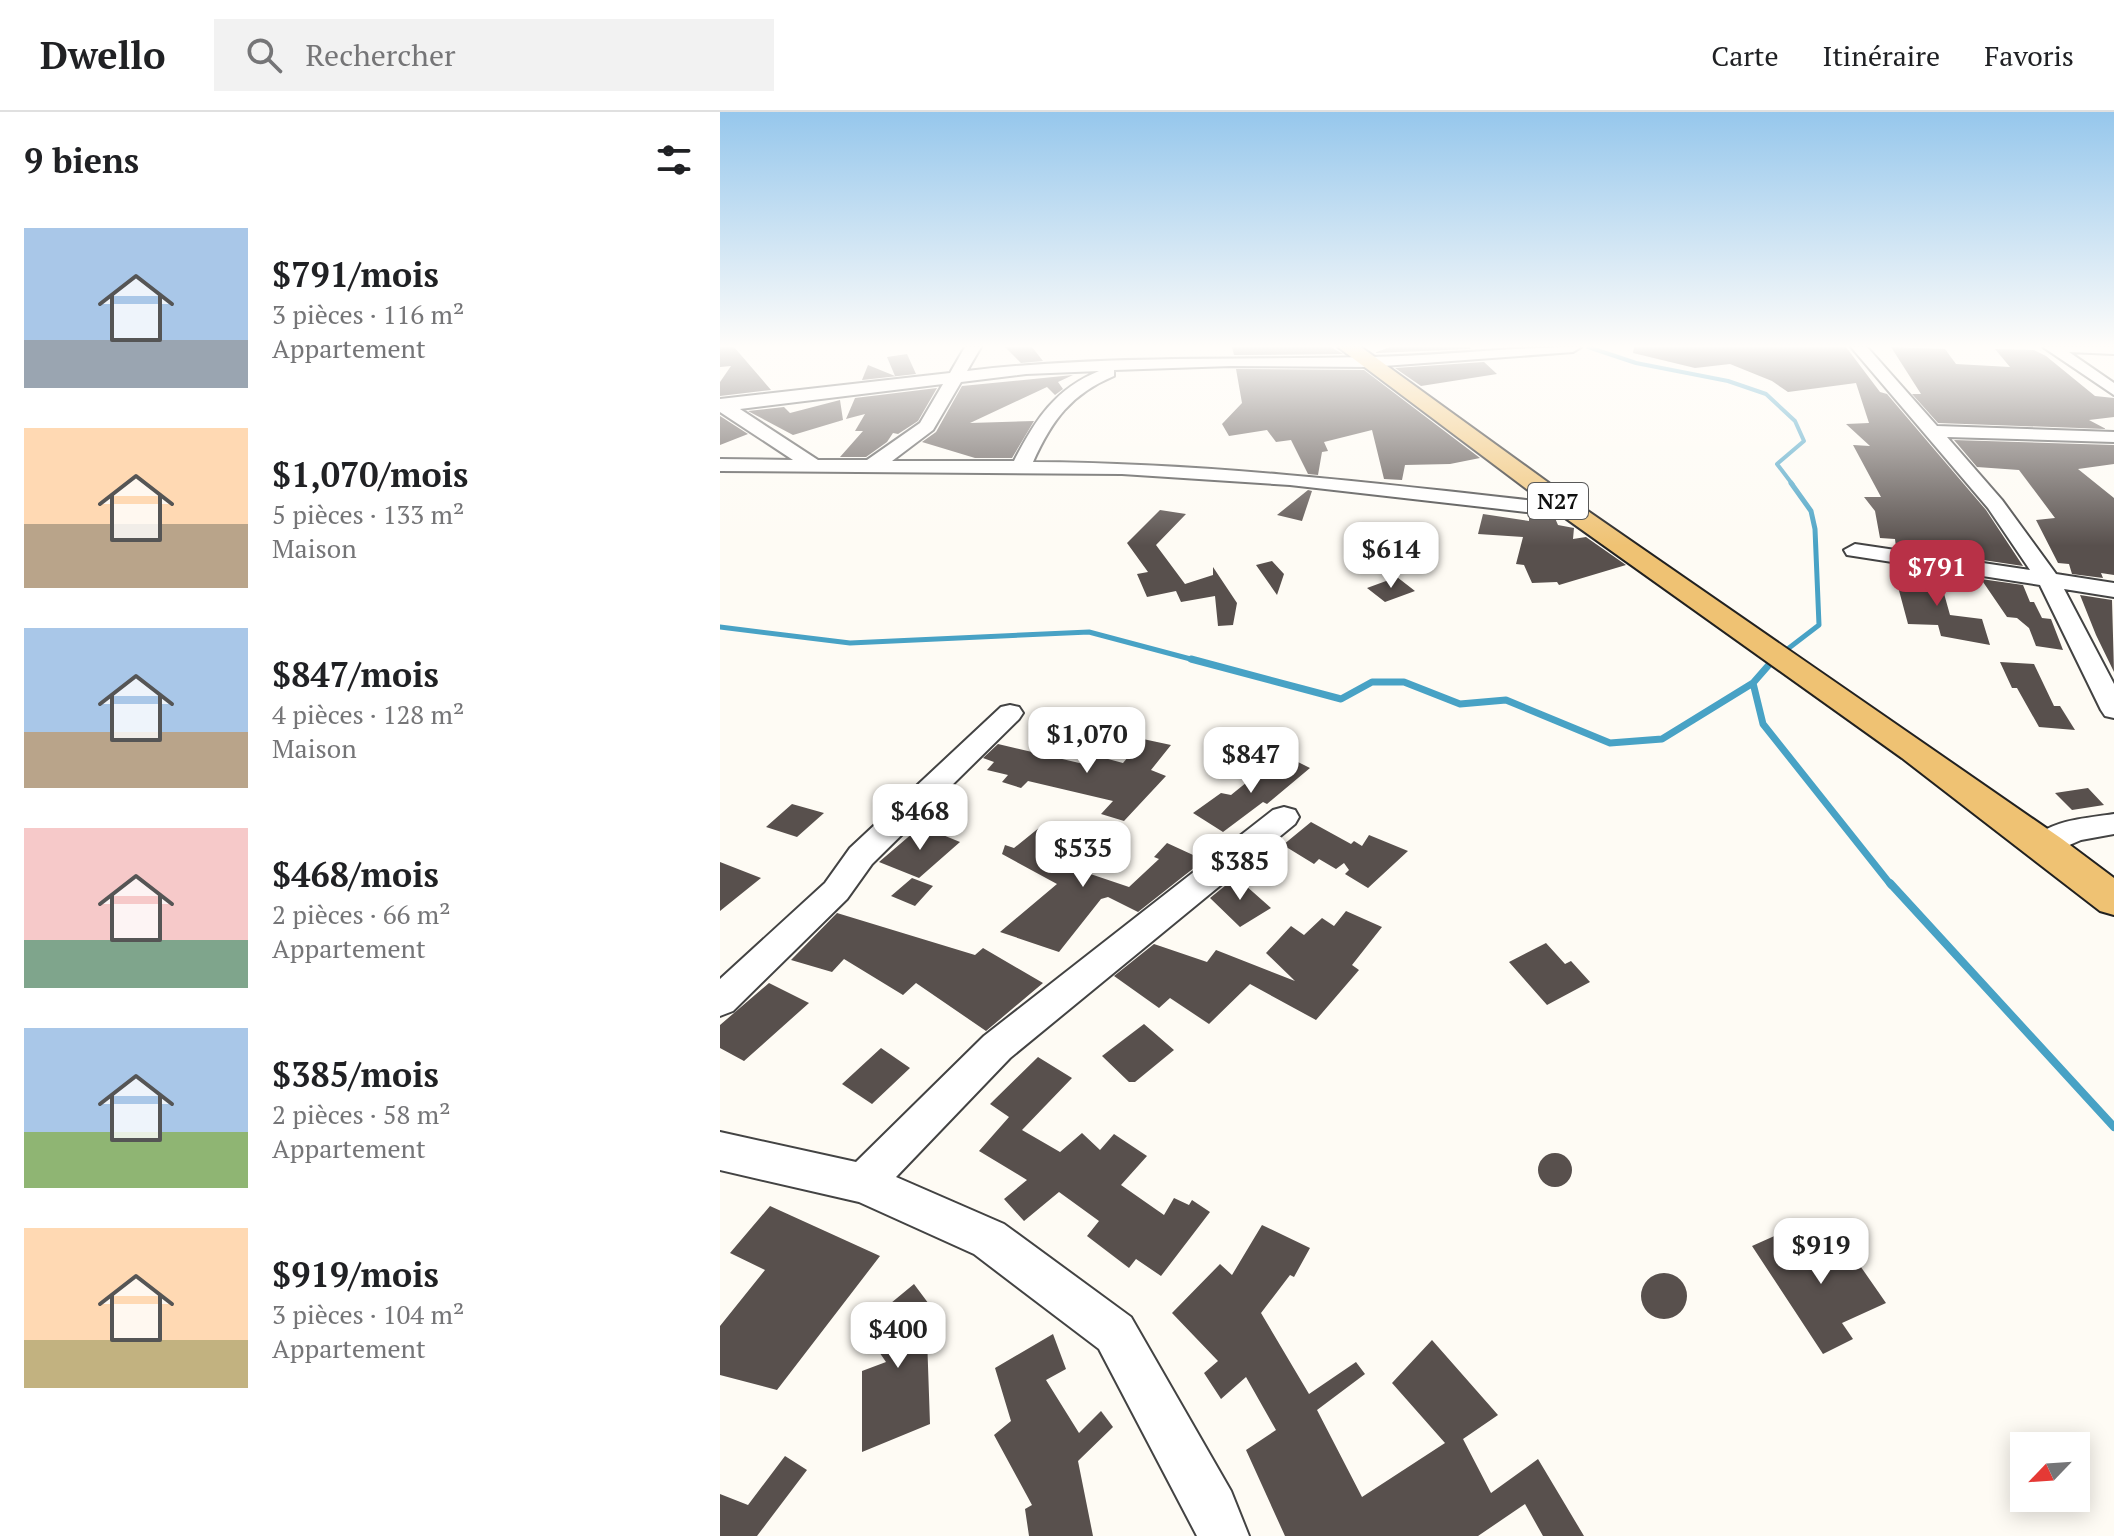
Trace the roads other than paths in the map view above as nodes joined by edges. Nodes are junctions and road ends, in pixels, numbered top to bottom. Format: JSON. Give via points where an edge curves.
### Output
{"nodes":[{"id":1,"x":735,"y":413,"type":"edge"},
{"id":2,"x":935,"y":413,"type":"edge"},
{"id":3,"x":1047,"y":413,"type":"edge"},
{"id":4,"x":1439,"y":413,"type":"edge"},
{"id":5,"x":1916,"y":413,"type":"edge"},
{"id":6,"x":1931,"y":431,"type":"junction"},
{"id":7,"x":2114,"y":437,"type":"edge"},
{"id":8,"x":720,"y":465,"type":"edge"},
{"id":9,"x":813,"y":465,"type":"junction"},
{"id":10,"x":872,"y":466,"type":"junction"},
{"id":11,"x":1021,"y":467,"type":"junction"},
{"id":12,"x":1571,"y":511,"type":"junction"},
{"id":13,"x":1855,"y":550,"type":"dead end"},
{"id":14,"x":2049,"y":581,"type":"junction"},
{"id":15,"x":2114,"y":590,"type":"edge"},
{"id":16,"x":2114,"y":710,"type":"edge"},
{"id":17,"x":1010,"y":713,"type":"dead end"},
{"id":18,"x":1284,"y":817,"type":"dead end"},
{"id":19,"x":2114,"y":824,"type":"edge"},
{"id":20,"x":2044,"y":845,"type":"junction"},
{"id":21,"x":2114,"y":900,"type":"edge"},
{"id":22,"x":720,"y":1001,"type":"edge"},
{"id":23,"x":720,"y":1151,"type":"edge"},
{"id":24,"x":863,"y":1183,"type":"junction"},
{"id":25,"x":1223,"y":1536,"type":"edge"}],
"edges":[{"from":1,"to":9,"type":"street"},
{"from":2,"to":10,"type":"street","via":[[927,426]]},
{"from":3,"to":11,"type":"street"},
{"from":4,"to":12,"type":"main road","number":"N27"},
{"from":5,"to":6,"type":"street"},
{"from":6,"to":7,"type":"street"},
{"from":6,"to":14,"type":"street","via":[[1995,504]]},
{"from":8,"to":9,"type":"street"},
{"from":9,"to":10,"type":"street"},
{"from":10,"to":11,"type":"street"},
{"from":11,"to":12,"type":"street","via":[[1290,479]]},
{"from":12,"to":20,"type":"main road","number":"N27","via":[[1774,649]]},
{"from":13,"to":14,"type":"street"},
{"from":14,"to":15,"type":"street"},
{"from":14,"to":16,"type":"street"},
{"from":17,"to":22,"type":"street"},
{"from":18,"to":24,"type":"street","via":[[997,1047]]},
{"from":19,"to":20,"type":"street","via":[[2074,831]]},
{"from":20,"to":21,"type":"main road","number":"N27"},
{"from":23,"to":24,"type":"street"},
{"from":24,"to":25,"type":"street","via":[[989,1239],[1115,1333]]}]}
